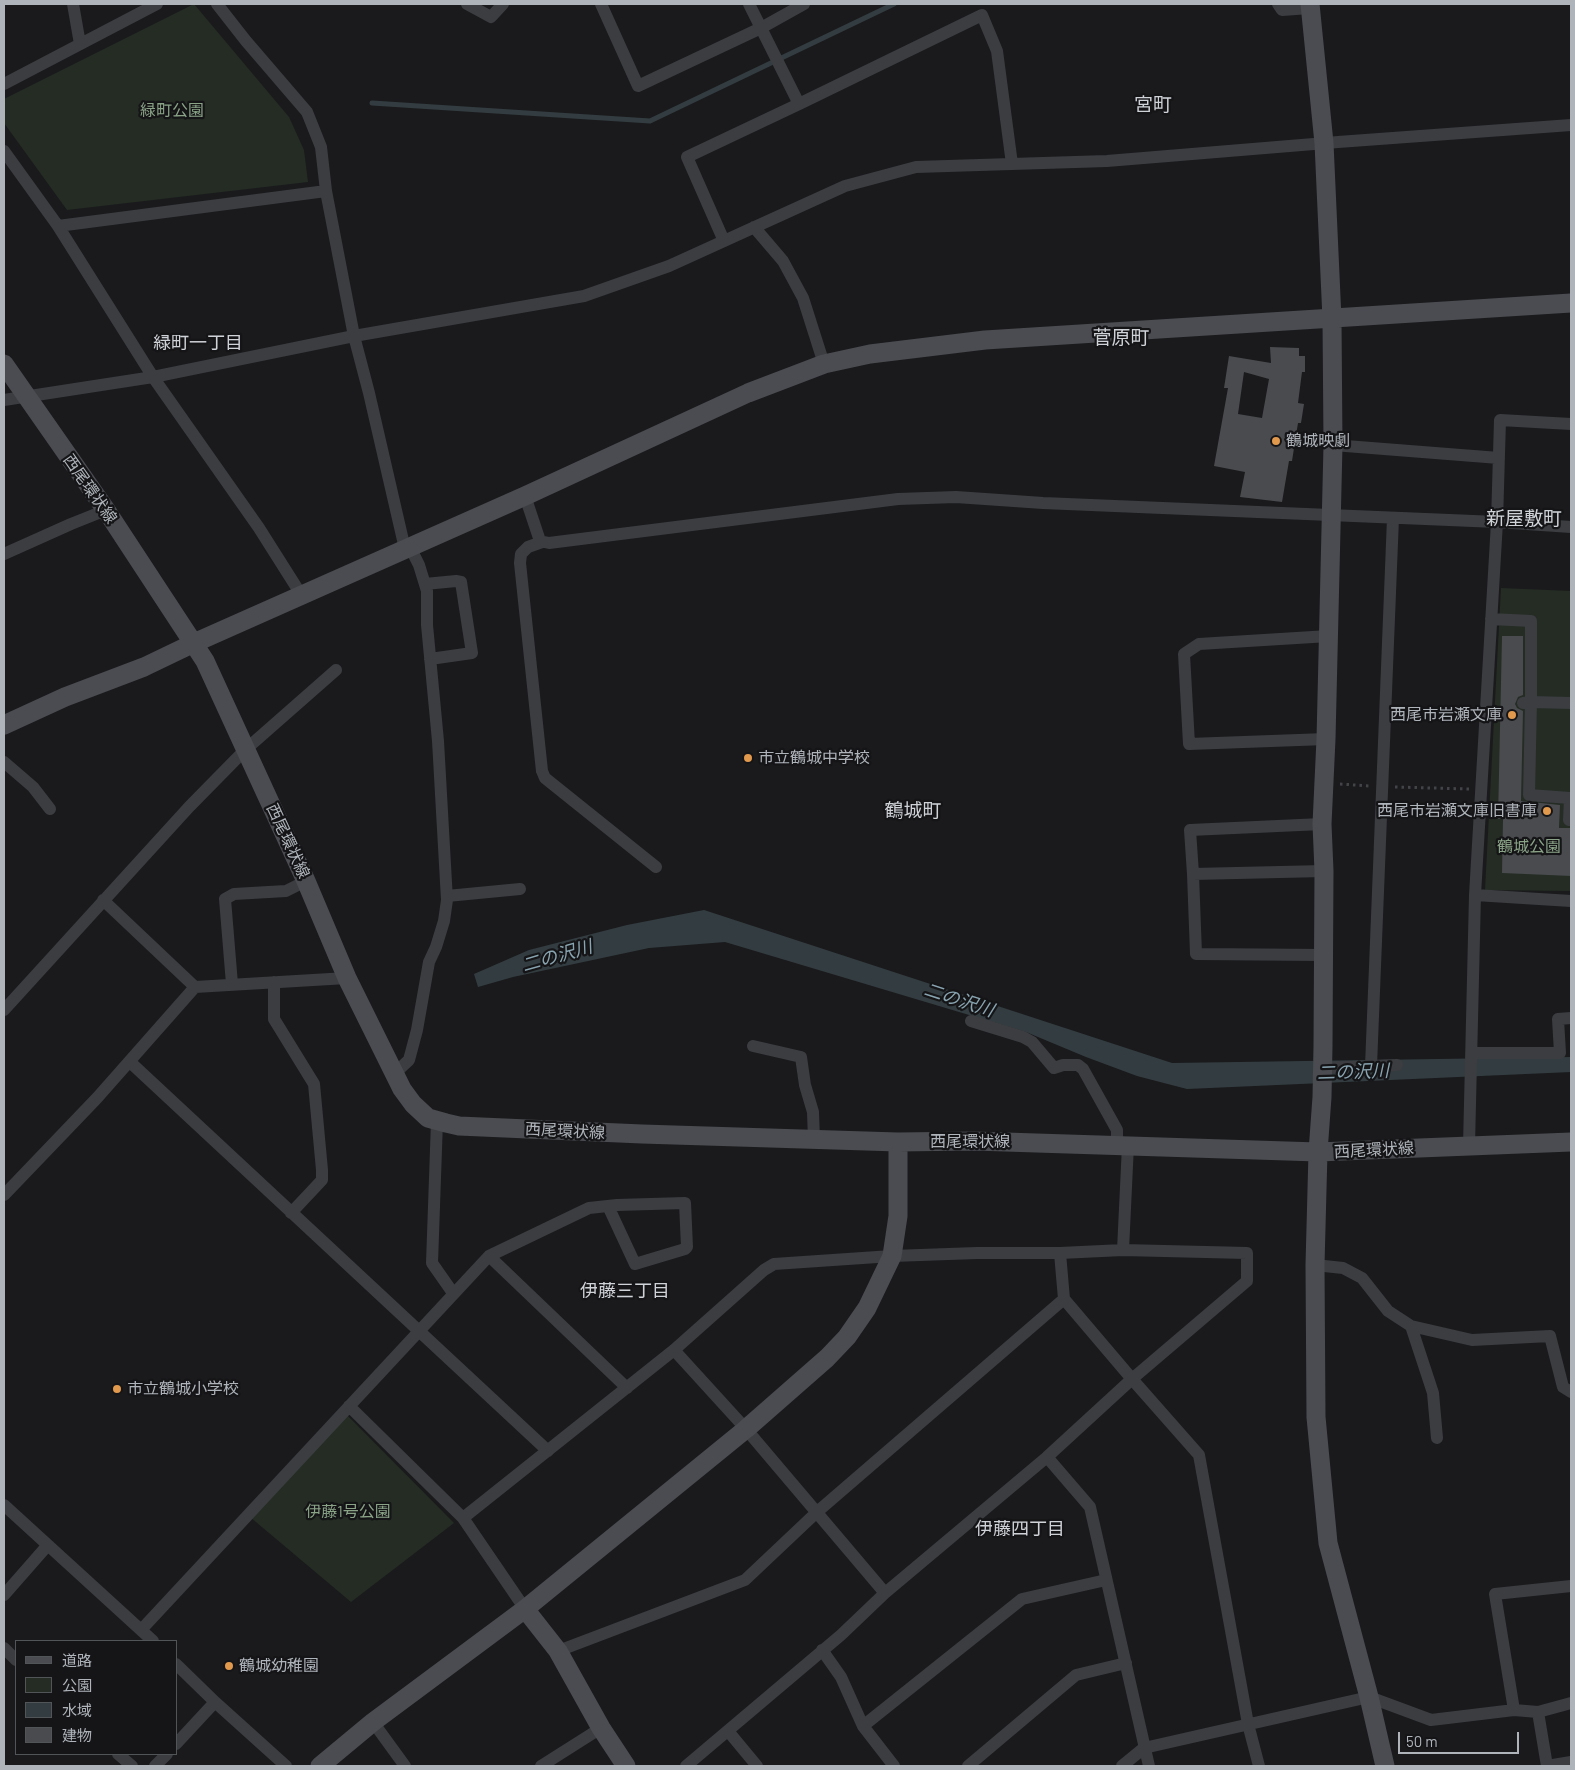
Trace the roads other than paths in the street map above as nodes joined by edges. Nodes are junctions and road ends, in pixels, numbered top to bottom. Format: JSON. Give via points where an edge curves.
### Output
{"nodes":[{"id":1,"x":74,"y":4,"type":"edge"},
{"id":2,"x":157,"y":4,"type":"edge"},
{"id":3,"x":217,"y":4,"type":"edge"},
{"id":4,"x":467,"y":4,"type":"edge"},
{"id":5,"x":503,"y":4,"type":"edge"},
{"id":6,"x":602,"y":4,"type":"edge"},
{"id":7,"x":749,"y":4,"type":"edge"},
{"id":8,"x":804,"y":4,"type":"edge"},
{"id":9,"x":1278,"y":4,"type":"edge"},
{"id":10,"x":1310,"y":6,"type":"edge"},
{"id":11,"x":761,"y":28,"type":"junction"},
{"id":12,"x":80,"y":44,"type":"junction"},
{"id":13,"x":4,"y":84,"type":"edge"},
{"id":14,"x":799,"y":104,"type":"junction"},
{"id":15,"x":1571,"y":125,"type":"edge"},
{"id":16,"x":1324,"y":143,"type":"junction"},
{"id":17,"x":4,"y":151,"type":"edge"},
{"id":18,"x":1012,"y":164,"type":"junction"},
{"id":19,"x":326,"y":191,"type":"junction"},
{"id":20,"x":58,"y":226,"type":"junction"},
{"id":21,"x":754,"y":227,"type":"junction"},
{"id":22,"x":724,"y":241,"type":"junction"},
{"id":23,"x":1571,"y":303,"type":"edge"},
{"id":24,"x":1332,"y":319,"type":"junction"},
{"id":25,"x":354,"y":336,"type":"junction"},
{"id":26,"x":4,"y":364,"type":"edge"},
{"id":27,"x":824,"y":364,"type":"junction"},
{"id":28,"x":153,"y":377,"type":"junction"},
{"id":29,"x":26,"y":397,"type":"junction"},
{"id":30,"x":4,"y":400,"type":"edge"},
{"id":31,"x":1571,"y":424,"type":"edge"},
{"id":32,"x":1333,"y":445,"type":"junction"},
{"id":33,"x":1499,"y":458,"type":"junction"},
{"id":34,"x":525,"y":496,"type":"junction"},
{"id":35,"x":106,"y":510,"type":"junction"},
{"id":36,"x":1331,"y":516,"type":"junction"},
{"id":37,"x":1393,"y":518,"type":"junction"},
{"id":38,"x":1497,"y":522,"type":"junction"},
{"id":39,"x":1571,"y":527,"type":"edge"},
{"id":40,"x":542,"y":542,"type":"junction"},
{"id":41,"x":408,"y":548,"type":"junction"},
{"id":42,"x":4,"y":554,"type":"edge"},
{"id":43,"x":425,"y":584,"type":"junction"},
{"id":44,"x":302,"y":596,"type":"junction"},
{"id":45,"x":1491,"y":619,"type":"junction"},
{"id":46,"x":1329,"y":636,"type":"junction"},
{"id":47,"x":194,"y":643,"type":"junction"},
{"id":48,"x":430,"y":659,"type":"junction"},
{"id":49,"x":336,"y":670,"type":"dead end"},
{"id":50,"x":1527,"y":703,"type":"junction"},
{"id":51,"x":1571,"y":703,"type":"edge"},
{"id":52,"x":4,"y":725,"type":"edge"},
{"id":53,"x":1326,"y":739,"type":"junction"},
{"id":54,"x":245,"y":750,"type":"junction"},
{"id":55,"x":4,"y":762,"type":"edge"},
{"id":56,"x":50,"y":809,"type":"dead end"},
{"id":57,"x":1571,"y":820,"type":"edge"},
{"id":58,"x":1322,"y":824,"type":"junction"},
{"id":59,"x":656,"y":866,"type":"dead end"},
{"id":60,"x":1324,"y":871,"type":"junction"},
{"id":61,"x":1193,"y":874,"type":"junction"},
{"id":62,"x":306,"y":881,"type":"junction"},
{"id":63,"x":520,"y":890,"type":"dead end"},
{"id":64,"x":1475,"y":895,"type":"junction"},
{"id":65,"x":446,"y":896,"type":"junction"},
{"id":66,"x":102,"y":900,"type":"junction"},
{"id":67,"x":1571,"y":901,"type":"edge"},
{"id":68,"x":1324,"y":955,"type":"junction"},
{"id":69,"x":347,"y":978,"type":"junction"},
{"id":70,"x":274,"y":982,"type":"junction"},
{"id":71,"x":232,"y":984,"type":"junction"},
{"id":72,"x":195,"y":987,"type":"junction"},
{"id":73,"x":4,"y":1010,"type":"edge"},
{"id":74,"x":1571,"y":1018,"type":"edge"},
{"id":75,"x":971,"y":1021,"type":"dead end"},
{"id":76,"x":753,"y":1046,"type":"dead end"},
{"id":77,"x":1472,"y":1053,"type":"junction"},
{"id":78,"x":130,"y":1062,"type":"junction"},
{"id":79,"x":1398,"y":1065,"type":"dead end"},
{"id":80,"x":1371,"y":1066,"type":"junction"},
{"id":81,"x":1322,"y":1068,"type":"junction"},
{"id":82,"x":394,"y":1073,"type":"junction"},
{"id":83,"x":437,"y":1120,"type":"junction"},
{"id":84,"x":814,"y":1140,"type":"junction"},
{"id":85,"x":898,"y":1142,"type":"junction"},
{"id":86,"x":1571,"y":1142,"type":"edge"},
{"id":87,"x":1123,"y":1145,"type":"junction"},
{"id":88,"x":1469,"y":1145,"type":"junction"},
{"id":89,"x":1318,"y":1152,"type":"junction"},
{"id":90,"x":4,"y":1195,"type":"edge"},
{"id":91,"x":608,"y":1206,"type":"junction"},
{"id":92,"x":291,"y":1212,"type":"junction"},
{"id":93,"x":1123,"y":1250,"type":"junction"},
{"id":94,"x":1060,"y":1253,"type":"junction"},
{"id":95,"x":489,"y":1256,"type":"junction"},
{"id":96,"x":892,"y":1256,"type":"junction"},
{"id":97,"x":1315,"y":1265,"type":"junction"},
{"id":98,"x":454,"y":1293,"type":"junction"},
{"id":99,"x":1064,"y":1298,"type":"junction"},
{"id":100,"x":1411,"y":1326,"type":"junction"},
{"id":101,"x":420,"y":1331,"type":"junction"},
{"id":102,"x":674,"y":1350,"type":"junction"},
{"id":103,"x":1132,"y":1379,"type":"junction"},
{"id":104,"x":627,"y":1388,"type":"junction"},
{"id":105,"x":1571,"y":1392,"type":"edge"},
{"id":106,"x":349,"y":1406,"type":"junction"},
{"id":107,"x":746,"y":1429,"type":"junction"},
{"id":108,"x":1437,"y":1438,"type":"dead end"},
{"id":109,"x":548,"y":1451,"type":"junction"},
{"id":110,"x":1046,"y":1457,"type":"junction"},
{"id":111,"x":4,"y":1506,"type":"edge"},
{"id":112,"x":817,"y":1512,"type":"junction"},
{"id":113,"x":463,"y":1518,"type":"junction"},
{"id":114,"x":48,"y":1546,"type":"junction"},
{"id":115,"x":1106,"y":1580,"type":"junction"},
{"id":116,"x":1571,"y":1586,"type":"edge"},
{"id":117,"x":885,"y":1593,"type":"junction"},
{"id":118,"x":4,"y":1595,"type":"edge"},
{"id":119,"x":525,"y":1609,"type":"junction"},
{"id":120,"x":142,"y":1630,"type":"junction"},
{"id":121,"x":152,"y":1640,"type":"edge"},
{"id":122,"x":4,"y":1648,"type":"edge"},
{"id":123,"x":822,"y":1650,"type":"junction"},
{"id":124,"x":558,"y":1651,"type":"junction"},
{"id":125,"x":15,"y":1659,"type":"edge"},
{"id":126,"x":1126,"y":1663,"type":"junction"},
{"id":127,"x":178,"y":1666,"type":"edge"},
{"id":128,"x":1369,"y":1697,"type":"junction"},
{"id":129,"x":215,"y":1702,"type":"junction"},
{"id":130,"x":1571,"y":1703,"type":"edge"},
{"id":131,"x":1514,"y":1710,"type":"junction"},
{"id":132,"x":1538,"y":1712,"type":"junction"},
{"id":133,"x":373,"y":1722,"type":"junction"},
{"id":134,"x":1248,"y":1724,"type":"junction"},
{"id":135,"x":863,"y":1726,"type":"junction"},
{"id":136,"x":601,"y":1728,"type":"junction"},
{"id":137,"x":728,"y":1731,"type":"junction"},
{"id":138,"x":178,"y":1742,"type":"edge"},
{"id":139,"x":1144,"y":1748,"type":"junction"},
{"id":140,"x":119,"y":1755,"type":"edge"},
{"id":141,"x":166,"y":1755,"type":"edge"},
{"id":142,"x":1571,"y":1762,"type":"edge"},
{"id":143,"x":132,"y":1766,"type":"edge"},
{"id":144,"x":155,"y":1766,"type":"edge"},
{"id":145,"x":286,"y":1766,"type":"edge"},
{"id":146,"x":320,"y":1766,"type":"edge"},
{"id":147,"x":405,"y":1766,"type":"edge"},
{"id":148,"x":541,"y":1766,"type":"edge"},
{"id":149,"x":626,"y":1766,"type":"edge"},
{"id":150,"x":686,"y":1766,"type":"edge"},
{"id":151,"x":757,"y":1766,"type":"edge"},
{"id":152,"x":894,"y":1766,"type":"edge"},
{"id":153,"x":968,"y":1766,"type":"edge"},
{"id":154,"x":1122,"y":1766,"type":"edge"},
{"id":155,"x":1149,"y":1766,"type":"edge"},
{"id":156,"x":1259,"y":1766,"type":"edge"},
{"id":157,"x":1385,"y":1766,"type":"edge"},
{"id":158,"x":1547,"y":1766,"type":"edge"}],
"edges":[{"from":1,"to":12,"type":"street"},
{"from":2,"to":12,"type":"street"},
{"from":3,"to":19,"type":"street","via":[[307,112],[321,147]]},
{"from":4,"to":5,"type":"street","via":[[490,17]]},
{"from":6,"to":11,"type":"street","via":[[638,86]]},
{"from":7,"to":11,"type":"street"},
{"from":8,"to":11,"type":"street"},
{"from":9,"to":10,"type":"street","via":[[1282,10]]},
{"from":10,"to":16,"type":"street"},
{"from":11,"to":14,"type":"street"},
{"from":12,"to":13,"type":"street"},
{"from":14,"to":18,"type":"street","via":[[982,16],[997,50]]},
{"from":14,"to":22,"type":"street","via":[[687,158]]},
{"from":15,"to":16,"type":"street"},
{"from":16,"to":18,"type":"street","via":[[1107,161]]},
{"from":16,"to":24,"type":"street"},
{"from":17,"to":20,"type":"street"},
{"from":18,"to":21,"type":"street","via":[[916,167],[845,186]]},
{"from":19,"to":20,"type":"street"},
{"from":19,"to":25,"type":"street"},
{"from":20,"to":28,"type":"street"},
{"from":21,"to":22,"type":"street"},
{"from":21,"to":27,"type":"street","via":[[783,261],[803,298]]},
{"from":22,"to":25,"type":"street","via":[[669,266],[584,296]]},
{"from":23,"to":24,"type":"street"},
{"from":24,"to":27,"type":"street","via":[[985,340],[870,354]]},
{"from":24,"to":32,"type":"street"},
{"from":25,"to":28,"type":"street"},
{"from":25,"to":41,"type":"street"},
{"from":26,"to":29,"type":"street","name":"西尾環状線"},
{"from":27,"to":34,"type":"street","via":[[748,393]]},
{"from":28,"to":29,"type":"street"},
{"from":28,"to":44,"type":"street","via":[[259,528]]},
{"from":29,"to":30,"type":"street"},
{"from":29,"to":35,"type":"street","name":"西尾環状線"},
{"from":31,"to":33,"type":"street","via":[[1500,420]]},
{"from":32,"to":33,"type":"street"},
{"from":32,"to":36,"type":"street"},
{"from":33,"to":38,"type":"street"},
{"from":34,"to":40,"type":"street"},
{"from":34,"to":41,"type":"street"},
{"from":35,"to":42,"type":"street"},
{"from":35,"to":47,"type":"street","name":"西尾環状線"},
{"from":36,"to":37,"type":"street"},
{"from":36,"to":40,"type":"street","via":[[956,497],[898,499]]},
{"from":36,"to":46,"type":"street"},
{"from":37,"to":38,"type":"street"},
{"from":37,"to":80,"type":"street"},
{"from":38,"to":39,"type":"street"},
{"from":38,"to":45,"type":"street"},
{"from":40,"to":59,"type":"street","via":[[528,547],[521,554],[520,563],[542,771],[545,778]]},
{"from":41,"to":43,"type":"street","via":[[419,565]]},
{"from":41,"to":44,"type":"street"},
{"from":43,"to":48,"type":"street"},
{"from":43,"to":48,"type":"street","via":[[461,582],[472,653]]},
{"from":44,"to":47,"type":"street"},
{"from":45,"to":50,"type":"street","via":[[1531,621]]},
{"from":45,"to":64,"type":"street"},
{"from":46,"to":53,"type":"street"},
{"from":46,"to":53,"type":"street","via":[[1199,644],[1184,654],[1189,744]]},
{"from":47,"to":52,"type":"street"},
{"from":47,"to":54,"type":"street","name":"西尾環状線"},
{"from":48,"to":65,"type":"street"},
{"from":49,"to":54,"type":"street"},
{"from":50,"to":51,"type":"street"},
{"from":50,"to":57,"type":"street","via":[[1529,795],[1570,798]]},
{"from":53,"to":58,"type":"street"},
{"from":54,"to":62,"type":"street","name":"西尾環状線"},
{"from":54,"to":66,"type":"street"},
{"from":55,"to":56,"type":"street","via":[[33,787]]},
{"from":58,"to":60,"type":"street"},
{"from":58,"to":61,"type":"street","via":[[1190,830]]},
{"from":60,"to":61,"type":"street"},
{"from":60,"to":68,"type":"street"},
{"from":61,"to":68,"type":"street","via":[[1196,954]]},
{"from":62,"to":69,"type":"street","name":"西尾環状線"},
{"from":62,"to":71,"type":"street","via":[[286,891],[234,894],[225,899]]},
{"from":63,"to":65,"type":"street"},
{"from":64,"to":67,"type":"street"},
{"from":64,"to":77,"type":"street"},
{"from":65,"to":82,"type":"street","via":[[444,921],[429,962],[418,1030],[409,1060]]},
{"from":66,"to":72,"type":"street"},
{"from":66,"to":73,"type":"street"},
{"from":68,"to":81,"type":"street"},
{"from":69,"to":70,"type":"street"},
{"from":69,"to":82,"type":"street","name":"西尾環状線"},
{"from":70,"to":71,"type":"street"},
{"from":70,"to":92,"type":"street","via":[[274,1019],[314,1084],[322,1170],[322,1180]]},
{"from":71,"to":72,"type":"street"},
{"from":72,"to":78,"type":"street"},
{"from":74,"to":77,"type":"street","via":[[1558,1019],[1560,1053]]},
{"from":75,"to":87,"type":"street","via":[[1032,1042],[1054,1068],[1078,1065],[1083,1069]]},
{"from":76,"to":84,"type":"street","via":[[801,1057],[804,1085],[813,1112]]},
{"from":77,"to":88,"type":"street"},
{"from":78,"to":90,"type":"street"},
{"from":78,"to":92,"type":"street"},
{"from":79,"to":80,"type":"street"},
{"from":80,"to":81,"type":"street"},
{"from":81,"to":89,"type":"street"},
{"from":82,"to":83,"type":"street","name":"西尾環状線","via":[[413,1104],[428,1118]]},
{"from":83,"to":84,"type":"street","name":"西尾環状線","via":[[459,1126]]},
{"from":83,"to":98,"type":"street","via":[[432,1263]]},
{"from":84,"to":85,"type":"street","name":"西尾環状線"},
{"from":85,"to":87,"type":"street","name":"西尾環状線"},
{"from":85,"to":96,"type":"street","via":[[898,1216]]},
{"from":86,"to":88,"type":"street","name":"西尾環状線"},
{"from":87,"to":89,"type":"street","name":"西尾環状線"},
{"from":87,"to":93,"type":"street"},
{"from":88,"to":89,"type":"street","name":"西尾環状線"},
{"from":89,"to":97,"type":"street"},
{"from":91,"to":91,"type":"street","via":[[685,1203],[687,1246],[635,1264]]},
{"from":91,"to":95,"type":"street","via":[[589,1208]]},
{"from":92,"to":101,"type":"street"},
{"from":93,"to":94,"type":"street"},
{"from":93,"to":103,"type":"street","via":[[1247,1253],[1247,1280]]},
{"from":94,"to":96,"type":"street"},
{"from":94,"to":99,"type":"street"},
{"from":95,"to":98,"type":"street"},
{"from":95,"to":104,"type":"street"},
{"from":96,"to":102,"type":"street","via":[[774,1264]]},
{"from":96,"to":107,"type":"street","via":[[867,1308],[847,1337]]},
{"from":97,"to":100,"type":"street","via":[[1343,1268],[1362,1278],[1388,1311]]},
{"from":97,"to":128,"type":"street","via":[[1316,1417],[1328,1543]]},
{"from":98,"to":101,"type":"street"},
{"from":99,"to":103,"type":"street"},
{"from":99,"to":112,"type":"street"},
{"from":100,"to":105,"type":"street","via":[[1472,1340],[1550,1336],[1563,1387]]},
{"from":100,"to":108,"type":"street","via":[[1433,1393]]},
{"from":101,"to":106,"type":"street"},
{"from":101,"to":109,"type":"street"},
{"from":102,"to":104,"type":"street"},
{"from":102,"to":107,"type":"street"},
{"from":103,"to":110,"type":"street"},
{"from":103,"to":134,"type":"street","via":[[1199,1455]]},
{"from":104,"to":109,"type":"street"},
{"from":106,"to":113,"type":"street"},
{"from":106,"to":120,"type":"street"},
{"from":107,"to":112,"type":"street"},
{"from":107,"to":119,"type":"street"},
{"from":109,"to":113,"type":"street"},
{"from":110,"to":115,"type":"street","via":[[1090,1507]]},
{"from":110,"to":117,"type":"street"},
{"from":111,"to":114,"type":"street"},
{"from":112,"to":117,"type":"street"},
{"from":112,"to":124,"type":"street","via":[[745,1580]]},
{"from":113,"to":119,"type":"street"},
{"from":114,"to":118,"type":"street"},
{"from":114,"to":120,"type":"street"},
{"from":115,"to":126,"type":"street"},
{"from":115,"to":135,"type":"street","via":[[1022,1599]]},
{"from":116,"to":131,"type":"street","via":[[1495,1594]]},
{"from":117,"to":123,"type":"street"},
{"from":119,"to":124,"type":"street"},
{"from":119,"to":133,"type":"street"},
{"from":120,"to":121,"type":"street"},
{"from":122,"to":125,"type":"street"},
{"from":123,"to":135,"type":"street","via":[[841,1676]]},
{"from":123,"to":137,"type":"street"},
{"from":124,"to":136,"type":"street"},
{"from":126,"to":139,"type":"street"},
{"from":126,"to":153,"type":"street","via":[[1076,1675]]},
{"from":127,"to":129,"type":"street"},
{"from":128,"to":131,"type":"street","via":[[1431,1720]]},
{"from":128,"to":134,"type":"street"},
{"from":128,"to":157,"type":"street"},
{"from":129,"to":138,"type":"street"},
{"from":129,"to":145,"type":"street"},
{"from":130,"to":132,"type":"street"},
{"from":131,"to":132,"type":"street"},
{"from":132,"to":158,"type":"street"},
{"from":133,"to":146,"type":"street"},
{"from":133,"to":147,"type":"street"},
{"from":134,"to":139,"type":"street"},
{"from":134,"to":156,"type":"street"},
{"from":135,"to":152,"type":"street"},
{"from":136,"to":148,"type":"street"},
{"from":136,"to":149,"type":"street"},
{"from":137,"to":150,"type":"street"},
{"from":137,"to":151,"type":"street"},
{"from":139,"to":154,"type":"street"},
{"from":139,"to":155,"type":"street"},
{"from":140,"to":143,"type":"street"},
{"from":141,"to":144,"type":"street"},
{"from":142,"to":158,"type":"street"}]}
